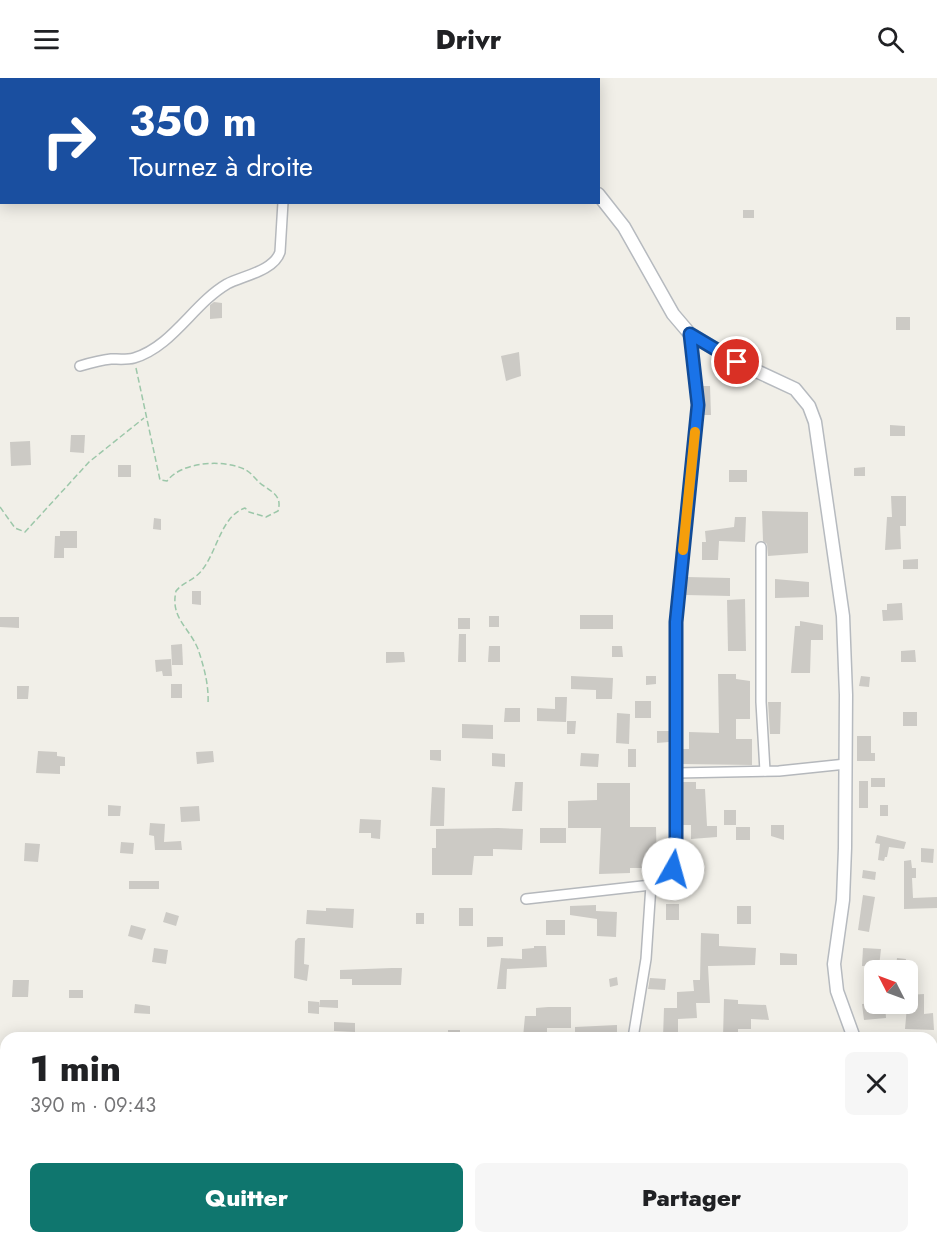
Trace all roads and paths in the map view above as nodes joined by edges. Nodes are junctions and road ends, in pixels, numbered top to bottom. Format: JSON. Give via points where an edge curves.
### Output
{"nodes":[{"id":1,"x":600,"y":197,"type":"edge"},
{"id":2,"x":283,"y":204,"type":"edge"},
{"id":3,"x":690,"y":334,"type":"junction"},
{"id":4,"x":134,"y":358,"type":"junction"},
{"id":5,"x":80,"y":366,"type":"dead end"},
{"id":6,"x":145,"y":417,"type":"junction"},
{"id":7,"x":0,"y":507,"type":"edge"},
{"id":8,"x":761,"y":547,"type":"dead end"},
{"id":9,"x":208,"y":704,"type":"dead end"},
{"id":10,"x":846,"y":764,"type":"junction"},
{"id":11,"x":765,"y":771,"type":"junction"},
{"id":12,"x":676,"y":773,"type":"junction"},
{"id":13,"x":651,"y":885,"type":"junction"},
{"id":14,"x":526,"y":899,"type":"dead end"},
{"id":15,"x":634,"y":1032,"type":"edge"},
{"id":16,"x":852,"y":1032,"type":"edge"}],
"edges":[{"from":1,"to":3,"type":"street","via":[[624,227],[673,314]]},
{"from":2,"to":4,"type":"street","via":[[278,258],[201,302],[183,325]]},
{"from":3,"to":10,"type":"street","via":[[795,389],[812,414],[843,616]]},
{"from":3,"to":12,"type":"street","via":[[698,405],[676,622]]},
{"from":4,"to":5,"type":"street"},
{"from":4,"to":6,"type":"path"},
{"from":6,"to":7,"type":"path","via":[[89,462],[25,532],[15,528]]},
{"from":6,"to":9,"type":"path","via":[[160,480],[166,481],[182,469],[231,464],[275,493],[280,504],[278,511],[266,517],[245,508],[238,510],[202,570],[176,591],[174,608],[197,648],[209,688]]},
{"from":8,"to":11,"type":"street"},
{"from":10,"to":11,"type":"street"},
{"from":10,"to":16,"type":"street","via":[[844,873],[834,964],[837,991]]},
{"from":11,"to":12,"type":"street"},
{"from":12,"to":13,"type":"street","via":[[675,861],[670,874]]},
{"from":13,"to":14,"type":"street"},
{"from":13,"to":15,"type":"street","via":[[647,951]]}]}
